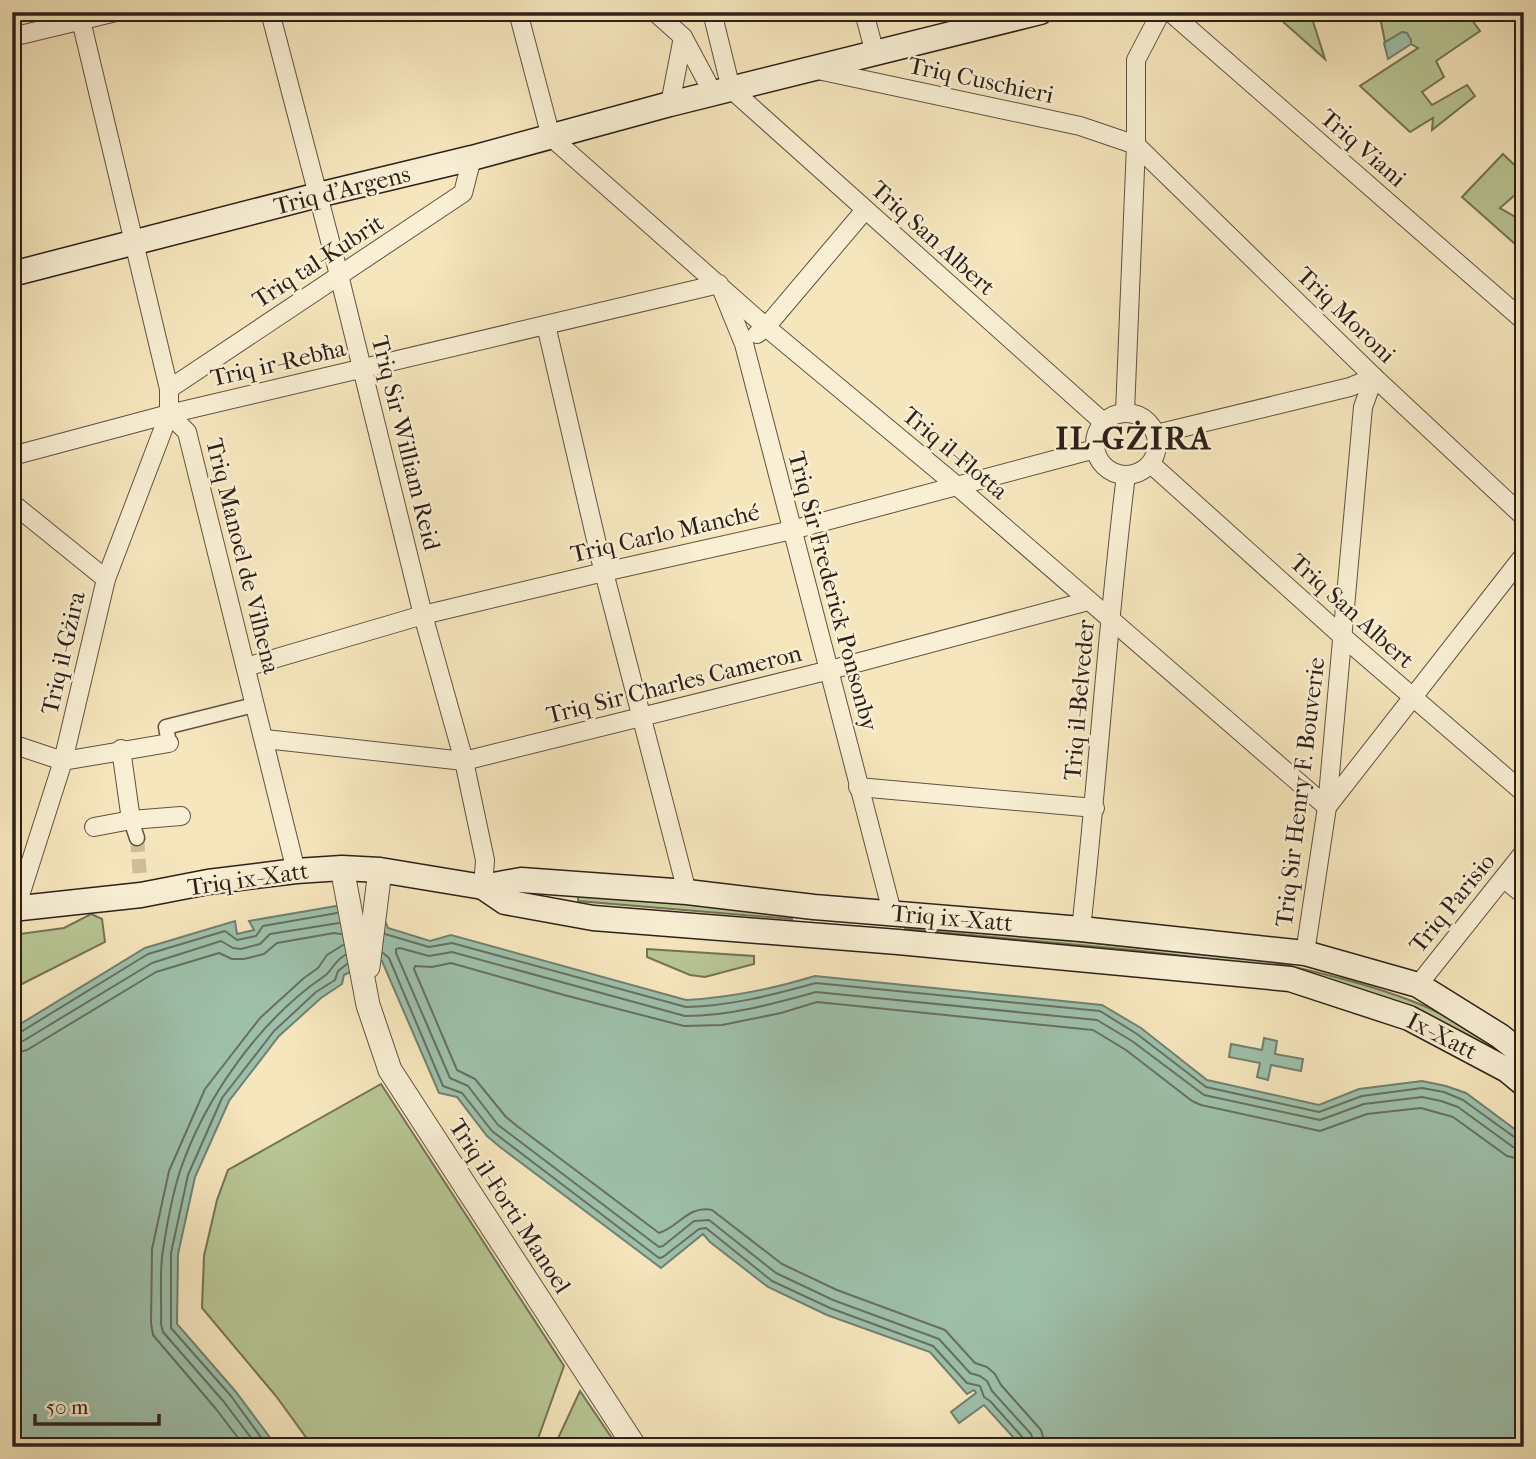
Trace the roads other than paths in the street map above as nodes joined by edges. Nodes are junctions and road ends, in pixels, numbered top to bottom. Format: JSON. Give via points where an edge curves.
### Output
{"nodes":[{"id":1,"x":116,"y":12,"type":"edge"},
{"id":2,"x":270,"y":12,"type":"edge"},
{"id":3,"x":518,"y":12,"type":"edge"},
{"id":4,"x":655,"y":12,"type":"edge"},
{"id":5,"x":712,"y":12,"type":"edge"},
{"id":6,"x":864,"y":12,"type":"edge"},
{"id":7,"x":1040,"y":12,"type":"edge"},
{"id":8,"x":1161,"y":12,"type":"edge"},
{"id":9,"x":1170,"y":12,"type":"edge"},
{"id":10,"x":80,"y":17,"type":"edge"},
{"id":11,"x":12,"y":37,"type":"edge"},
{"id":12,"x":683,"y":37,"type":"junction"},
{"id":13,"x":875,"y":54,"type":"junction"},
{"id":14,"x":814,"y":69,"type":"junction"},
{"id":15,"x":723,"y":84,"type":"junction"},
{"id":16,"x":670,"y":104,"type":"junction"},
{"id":17,"x":551,"y":137,"type":"junction"},
{"id":18,"x":1136,"y":145,"type":"junction"},
{"id":19,"x":472,"y":159,"type":"junction"},
{"id":20,"x":318,"y":195,"type":"junction"},
{"id":21,"x":865,"y":210,"type":"junction"},
{"id":22,"x":133,"y":243,"type":"junction"},
{"id":23,"x":12,"y":274,"type":"edge"},
{"id":24,"x":339,"y":275,"type":"junction"},
{"id":25,"x":719,"y":284,"type":"junction"},
{"id":26,"x":1524,"y":321,"type":"edge"},
{"id":27,"x":546,"y":325,"type":"junction"},
{"id":28,"x":766,"y":327,"type":"junction"},
{"id":29,"x":744,"y":344,"type":"junction"},
{"id":30,"x":362,"y":369,"type":"junction"},
{"id":31,"x":1374,"y":377,"type":"junction"},
{"id":32,"x":169,"y":389,"type":"junction"},
{"id":33,"x":1125,"y":412,"type":"junction"},
{"id":34,"x":169,"y":414,"type":"junction"},
{"id":35,"x":1103,"y":422,"type":"junction"},
{"id":36,"x":1156,"y":434,"type":"junction"},
{"id":37,"x":1095,"y":449,"type":"junction"},
{"id":38,"x":12,"y":456,"type":"edge"},
{"id":39,"x":1151,"y":464,"type":"junction"},
{"id":40,"x":1126,"y":475,"type":"junction"},
{"id":41,"x":957,"y":486,"type":"junction"},
{"id":42,"x":12,"y":503,"type":"edge"},
{"id":43,"x":1524,"y":517,"type":"edge"},
{"id":44,"x":792,"y":530,"type":"junction"},
{"id":45,"x":1524,"y":555,"type":"edge"},
{"id":46,"x":604,"y":572,"type":"junction"},
{"id":47,"x":106,"y":579,"type":"junction"},
{"id":48,"x":1088,"y":601,"type":"junction"},
{"id":49,"x":424,"y":615,"type":"junction"},
{"id":50,"x":1110,"y":620,"type":"junction"},
{"id":51,"x":1342,"y":636,"type":"junction"},
{"id":52,"x":246,"y":667,"type":"junction"},
{"id":53,"x":830,"y":670,"type":"junction"},
{"id":54,"x":1412,"y":697,"type":"junction"},
{"id":55,"x":254,"y":705,"type":"junction"},
{"id":56,"x":642,"y":716,"type":"junction"},
{"id":57,"x":265,"y":739,"type":"junction"},
{"id":58,"x":169,"y":743,"type":"joint"},
{"id":59,"x":12,"y":744,"type":"edge"},
{"id":60,"x":121,"y":749,"type":"junction"},
{"id":61,"x":63,"y":761,"type":"junction"},
{"id":62,"x":464,"y":761,"type":"junction"},
{"id":63,"x":858,"y":787,"type":"junction"},
{"id":64,"x":1524,"y":793,"type":"edge"},
{"id":65,"x":1327,"y":807,"type":"junction"},
{"id":66,"x":1095,"y":808,"type":"junction"},
{"id":67,"x":181,"y":816,"type":"dead end"},
{"id":68,"x":131,"y":820,"type":"junction"},
{"id":69,"x":94,"y":827,"type":"dead end"},
{"id":70,"x":137,"y":838,"type":"tunnel mouth"},
{"id":71,"x":1524,"y":852,"type":"edge"},
{"id":72,"x":342,"y":868,"type":"junction"},
{"id":73,"x":380,"y":870,"type":"junction"},
{"id":74,"x":296,"y":871,"type":"junction"},
{"id":75,"x":1504,"y":879,"type":"junction"},
{"id":76,"x":483,"y":887,"type":"junction"},
{"id":77,"x":687,"y":892,"type":"junction"},
{"id":78,"x":1524,"y":895,"type":"edge"},
{"id":79,"x":14,"y":909,"type":"edge"},
{"id":80,"x":892,"y":912,"type":"junction"},
{"id":81,"x":1081,"y":929,"type":"junction"},
{"id":82,"x":1304,"y":953,"type":"junction"},
{"id":83,"x":366,"y":984,"type":"junction"},
{"id":84,"x":1418,"y":985,"type":"junction"},
{"id":85,"x":1395,"y":1012,"type":"joint"},
{"id":86,"x":1524,"y":1055,"type":"edge"},
{"id":87,"x":1524,"y":1084,"type":"edge"},
{"id":88,"x":635,"y":1447,"type":"edge"}],
"edges":[{"from":1,"to":10,"type":"street"},
{"from":2,"to":20,"type":"street","name":"Triq Sir William Reid"},
{"from":3,"to":17,"type":"street"},
{"from":4,"to":12,"type":"street","name":"Triq San Albert"},
{"from":5,"to":15,"type":"street"},
{"from":6,"to":13,"type":"street"},
{"from":7,"to":13,"type":"main road","name":"Triq d'Argens"},
{"from":8,"to":18,"type":"street","via":[[1136,60]]},
{"from":9,"to":26,"type":"street","name":"Triq Viani"},
{"from":10,"to":11,"type":"street"},
{"from":10,"to":22,"type":"street"},
{"from":12,"to":15,"type":"street","name":"Triq San Albert"},
{"from":12,"to":15,"type":"street","name":"Triq San Albert","via":[[714,48]]},
{"from":12,"to":16,"type":"street"},
{"from":13,"to":14,"type":"main road","name":"Triq d'Argens"},
{"from":14,"to":15,"type":"main road","name":"Triq d'Argens"},
{"from":14,"to":18,"type":"street","name":"Triq Cuschieri","via":[[1080,126]]},
{"from":15,"to":16,"type":"main road","name":"Triq d'Argens"},
{"from":15,"to":21,"type":"street","name":"Triq San Albert"},
{"from":16,"to":17,"type":"main road","name":"Triq d'Argens"},
{"from":17,"to":19,"type":"main road","name":"Triq d'Argens"},
{"from":17,"to":25,"type":"street","name":"Triq il-Flotta"},
{"from":18,"to":31,"type":"street","name":"Triq Moroni"},
{"from":18,"to":33,"type":"street"},
{"from":19,"to":20,"type":"main road","name":"Triq d'Argens"},
{"from":19,"to":24,"type":"street","name":"Triq tal-Kubrit","via":[[463,193]]},
{"from":20,"to":22,"type":"main road","name":"Triq d'Argens"},
{"from":20,"to":24,"type":"street","name":"Triq Sir William Reid"},
{"from":21,"to":28,"type":"street"},
{"from":21,"to":35,"type":"street","name":"Triq San Albert"},
{"from":22,"to":23,"type":"main road","name":"Triq d'Argens"},
{"from":22,"to":32,"type":"street"},
{"from":24,"to":30,"type":"street","name":"Triq Sir William Reid"},
{"from":24,"to":32,"type":"street","name":"Triq tal-Kubrit"},
{"from":25,"to":27,"type":"street","name":"Triq ir-Rebħa"},
{"from":25,"to":28,"type":"street","name":"Triq il-Flotta"},
{"from":25,"to":29,"type":"street","name":"Triq Sir Frederick Ponsonby"},
{"from":27,"to":30,"type":"street","name":"Triq ir-Rebħa"},
{"from":27,"to":46,"type":"street"},
{"from":28,"to":29,"type":"street"},
{"from":28,"to":41,"type":"street","name":"Triq il-Flotta"},
{"from":29,"to":44,"type":"street","name":"Triq Sir Frederick Ponsonby"},
{"from":30,"to":34,"type":"street","name":"Triq ir-Rebħa"},
{"from":30,"to":49,"type":"street","name":"Triq Sir William Reid"},
{"from":31,"to":36,"type":"street","via":[[1350,387]]},
{"from":31,"to":43,"type":"street","name":"Triq Moroni"},
{"from":31,"to":51,"type":"street","name":"Triq Sir Henry F. Bouverie","via":[[1363,407]]},
{"from":32,"to":34,"type":"street"},
{"from":33,"to":35,"type":"street"},
{"from":33,"to":36,"type":"street","via":[[1144,418]]},
{"from":34,"to":38,"type":"street","name":"Triq ir-Rebħa"},
{"from":34,"to":47,"type":"street","name":"Triq il-Gżira"},
{"from":34,"to":52,"type":"street","name":"Triq Manoel de Vilhena","via":[[187,432]]},
{"from":35,"to":37,"type":"street"},
{"from":36,"to":39,"type":"street"},
{"from":37,"to":40,"type":"street","via":[[1106,468]]},
{"from":37,"to":41,"type":"street","name":"Triq Carlo Manché"},
{"from":39,"to":40,"type":"street"},
{"from":39,"to":51,"type":"street","name":"Triq San Albert"},
{"from":40,"to":50,"type":"street","name":"Triq il-Belveder"},
{"from":41,"to":44,"type":"street","name":"Triq Carlo Manché"},
{"from":41,"to":48,"type":"street","name":"Triq il-Flotta"},
{"from":42,"to":47,"type":"street"},
{"from":44,"to":46,"type":"street","name":"Triq Carlo Manché"},
{"from":44,"to":53,"type":"street","name":"Triq Sir Frederick Ponsonby"},
{"from":45,"to":54,"type":"street"},
{"from":46,"to":49,"type":"street","name":"Triq Carlo Manché"},
{"from":46,"to":56,"type":"street"},
{"from":47,"to":61,"type":"street","name":"Triq il-Gżira"},
{"from":48,"to":50,"type":"street","name":"Triq il-Flotta"},
{"from":48,"to":53,"type":"street","name":"Triq Sir Charles Cameron"},
{"from":49,"to":52,"type":"street","name":"Triq Carlo Manché"},
{"from":49,"to":62,"type":"street","name":"Triq Sir William Reid"},
{"from":50,"to":65,"type":"street","name":"Triq il-Flotta"},
{"from":50,"to":66,"type":"street","name":"Triq il-Belveder"},
{"from":51,"to":54,"type":"street","name":"Triq San Albert"},
{"from":51,"to":65,"type":"street","name":"Triq Sir Henry F. Bouverie"},
{"from":52,"to":55,"type":"street","name":"Triq Manoel de Vilhena"},
{"from":53,"to":56,"type":"street","name":"Triq Sir Charles Cameron"},
{"from":53,"to":63,"type":"street","name":"Triq Sir Frederick Ponsonby"},
{"from":54,"to":64,"type":"street","name":"Triq San Albert"},
{"from":54,"to":65,"type":"street"},
{"from":55,"to":57,"type":"street","name":"Triq Manoel de Vilhena"},
{"from":55,"to":58,"type":"street","via":[[166,727]]},
{"from":56,"to":62,"type":"street","name":"Triq Sir Charles Cameron"},
{"from":56,"to":77,"type":"street"},
{"from":57,"to":62,"type":"street","name":"Triq Sir Charles Cameron"},
{"from":57,"to":74,"type":"street","name":"Triq Manoel de Vilhena"},
{"from":58,"to":60,"type":"street"},
{"from":59,"to":61,"type":"street"},
{"from":60,"to":61,"type":"street"},
{"from":60,"to":68,"type":"street"},
{"from":61,"to":79,"type":"street","name":"Triq il-Gżira"},
{"from":62,"to":76,"type":"street","name":"Triq Sir William Reid","via":[[485,860]]},
{"from":63,"to":66,"type":"street"},
{"from":63,"to":80,"type":"street","name":"Triq Sir Frederick Ponsonby"},
{"from":65,"to":82,"type":"street","name":"Triq Sir Henry F. Bouverie"},
{"from":66,"to":81,"type":"street","name":"Triq il-Belveder"},
{"from":67,"to":68,"type":"street"},
{"from":68,"to":69,"type":"street"},
{"from":68,"to":70,"type":"street"},
{"from":71,"to":75,"type":"street","name":"Triq Parisio"},
{"from":72,"to":73,"type":"main road","name":"Triq ix-Xatt"},
{"from":72,"to":74,"type":"main road","name":"Triq ix-Xatt"},
{"from":72,"to":83,"type":"street","name":"Triq il-Forti Manoel"},
{"from":73,"to":76,"type":"main road","name":"Triq ix-Xatt"},
{"from":73,"to":83,"type":"street","name":"Triq il-Forti Manoel"},
{"from":74,"to":79,"type":"main road","name":"Triq ix-Xatt","via":[[140,886]]},
{"from":75,"to":78,"type":"street"},
{"from":75,"to":84,"type":"street","name":"Triq Parisio"},
{"from":76,"to":77,"type":"main road","name":"Triq ix-Xatt","via":[[521,880]]},
{"from":76,"to":85,"type":"main road","name":"Triq ix-Xatt","via":[[505,902],[593,918],[1290,979]]},
{"from":77,"to":80,"type":"main road","name":"Triq ix-Xatt"},
{"from":80,"to":81,"type":"main road","name":"Triq ix-Xatt"},
{"from":81,"to":82,"type":"main road","name":"Triq ix-Xatt"},
{"from":82,"to":84,"type":"main road","name":"Triq ix-Xatt"},
{"from":83,"to":88,"type":"street","name":"Triq il-Forti Manoel","via":[[368,1005],[390,1070]]},
{"from":84,"to":86,"type":"main road","name":"Ix-Xatt"},
{"from":85,"to":87,"type":"main road","name":"Ix-Xatt","via":[[1507,1070]]}]}
